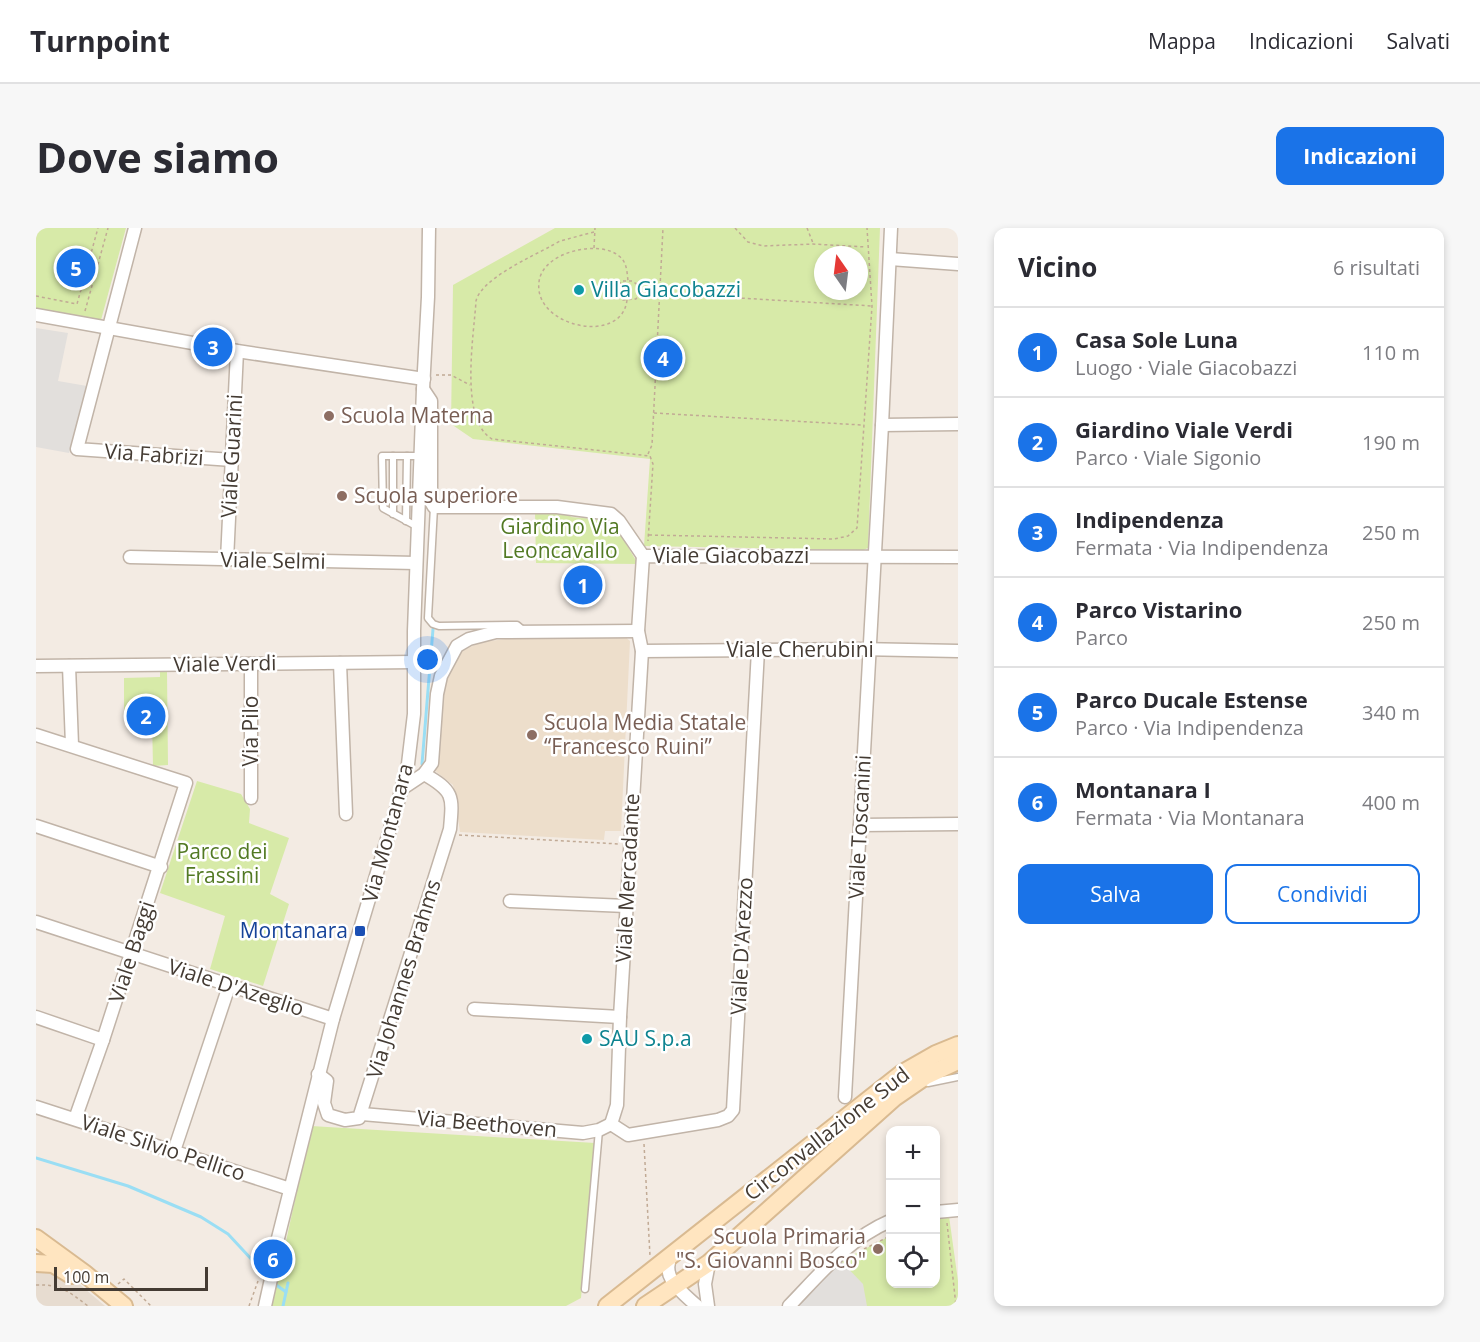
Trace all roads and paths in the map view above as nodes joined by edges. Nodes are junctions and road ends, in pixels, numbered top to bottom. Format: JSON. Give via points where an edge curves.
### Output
{"nodes":[{"id":1,"x":98,"y":228,"type":"edge"},
{"id":2,"x":108,"y":228,"type":"edge"},
{"id":3,"x":135,"y":228,"type":"edge"},
{"id":4,"x":429,"y":228,"type":"edge"},
{"id":5,"x":595,"y":228,"type":"edge"},
{"id":6,"x":663,"y":228,"type":"edge"},
{"id":7,"x":735,"y":228,"type":"edge"},
{"id":8,"x":807,"y":228,"type":"edge"},
{"id":9,"x":867,"y":228,"type":"edge"},
{"id":10,"x":891,"y":228,"type":"edge"},
{"id":11,"x":594,"y":232,"type":"junction"},
{"id":12,"x":813,"y":244,"type":"junction"},
{"id":13,"x":840,"y":246,"type":"edge"},
{"id":14,"x":867,"y":246,"type":"edge"},
{"id":15,"x":594,"y":249,"type":"junction"},
{"id":16,"x":890,"y":259,"type":"junction"},
{"id":17,"x":868,"y":260,"type":"edge"},
{"id":18,"x":958,"y":264,"type":"edge"},
{"id":19,"x":628,"y":281,"type":"junction"},
{"id":20,"x":640,"y":292,"type":"junction"},
{"id":21,"x":660,"y":293,"type":"junction"},
{"id":22,"x":36,"y":296,"type":"edge"},
{"id":23,"x":627,"y":300,"type":"junction"},
{"id":24,"x":872,"y":306,"type":"junction"},
{"id":25,"x":85,"y":312,"type":"dead end"},
{"id":26,"x":36,"y":315,"type":"edge"},
{"id":27,"x":108,"y":328,"type":"junction"},
{"id":28,"x":237,"y":351,"type":"junction"},
{"id":29,"x":423,"y":384,"type":"junction"},
{"id":30,"x":471,"y":386,"type":"junction"},
{"id":31,"x":654,"y":413,"type":"junction"},
{"id":32,"x":882,"y":424,"type":"junction"},
{"id":33,"x":958,"y":424,"type":"edge"},
{"id":34,"x":863,"y":425,"type":"junction"},
{"id":35,"x":646,"y":455,"type":"junction"},
{"id":36,"x":393,"y":456,"type":"junction"},
{"id":37,"x":407,"y":456,"type":"junction"},
{"id":38,"x":421,"y":456,"type":"junction"},
{"id":39,"x":232,"y":460,"type":"junction"},
{"id":40,"x":434,"y":507,"type":"junction"},
{"id":41,"x":393,"y":514,"type":"junction"},
{"id":42,"x":406,"y":521,"type":"junction"},
{"id":43,"x":418,"y":527,"type":"junction"},
{"id":44,"x":648,"y":535,"type":"junction"},
{"id":45,"x":645,"y":550,"type":"junction"},
{"id":46,"x":874,"y":556,"type":"junction"},
{"id":47,"x":130,"y":557,"type":"dead end"},
{"id":48,"x":958,"y":557,"type":"edge"},
{"id":49,"x":227,"y":560,"type":"junction"},
{"id":50,"x":416,"y":563,"type":"junction"},
{"id":51,"x":524,"y":631,"type":"junction"},
{"id":52,"x":638,"y":632,"type":"junction"},
{"id":53,"x":868,"y":649,"type":"junction"},
{"id":54,"x":758,"y":650,"type":"junction"},
{"id":55,"x":642,"y":651,"type":"junction"},
{"id":56,"x":958,"y":651,"type":"edge"},
{"id":57,"x":414,"y":662,"type":"junction"},
{"id":58,"x":340,"y":663,"type":"junction"},
{"id":59,"x":251,"y":664,"type":"junction"},
{"id":60,"x":36,"y":666,"type":"edge"},
{"id":61,"x":69,"y":666,"type":"junction"},
{"id":62,"x":36,"y":735,"type":"edge"},
{"id":63,"x":72,"y":745,"type":"junction"},
{"id":64,"x":424,"y":774,"type":"junction"},
{"id":65,"x":403,"y":788,"type":"junction"},
{"id":66,"x":251,"y":798,"type":"dead end"},
{"id":67,"x":346,"y":814,"type":"dead end"},
{"id":68,"x":958,"y":824,"type":"edge"},
{"id":69,"x":860,"y":825,"type":"junction"},
{"id":70,"x":36,"y":826,"type":"edge"},
{"id":71,"x":449,"y":834,"type":"junction"},
{"id":72,"x":630,"y":845,"type":"junction"},
{"id":73,"x":160,"y":867,"type":"junction"},
{"id":74,"x":510,"y":901,"type":"dead end"},
{"id":75,"x":626,"y":906,"type":"junction"},
{"id":76,"x":36,"y":921,"type":"edge"},
{"id":77,"x":132,"y":954,"type":"junction"},
{"id":78,"x":229,"y":986,"type":"junction"},
{"id":79,"x":474,"y":1009,"type":"dead end"},
{"id":80,"x":36,"y":1017,"type":"edge"},
{"id":81,"x":620,"y":1017,"type":"junction"},
{"id":82,"x":333,"y":1019,"type":"junction"},
{"id":83,"x":104,"y":1040,"type":"junction"},
{"id":84,"x":958,"y":1045,"type":"edge"},
{"id":85,"x":958,"y":1061,"type":"edge"},
{"id":86,"x":318,"y":1074,"type":"junction"},
{"id":87,"x":958,"y":1077,"type":"edge"},
{"id":88,"x":910,"y":1087,"type":"junction"},
{"id":89,"x":845,"y":1097,"type":"dead end"},
{"id":90,"x":36,"y":1107,"type":"edge"},
{"id":91,"x":362,"y":1114,"type":"junction"},
{"id":92,"x":75,"y":1119,"type":"junction"},
{"id":93,"x":611,"y":1124,"type":"junction"},
{"id":94,"x":599,"y":1130,"type":"junction"},
{"id":95,"x":641,"y":1133,"type":"junction"},
{"id":96,"x":174,"y":1151,"type":"junction"},
{"id":97,"x":290,"y":1189,"type":"junction"},
{"id":98,"x":958,"y":1210,"type":"edge"},
{"id":99,"x":941,"y":1214,"type":"edge"},
{"id":100,"x":886,"y":1223,"type":"edge"},
{"id":101,"x":36,"y":1238,"type":"edge"},
{"id":102,"x":672,"y":1254,"type":"junction"},
{"id":103,"x":36,"y":1263,"type":"edge"},
{"id":104,"x":709,"y":1263,"type":"junction"},
{"id":105,"x":653,"y":1269,"type":"junction"},
{"id":106,"x":269,"y":1274,"type":"junction"},
{"id":107,"x":36,"y":1286,"type":"edge"},
{"id":108,"x":115,"y":1286,"type":"dead end"},
{"id":109,"x":676,"y":1287,"type":"junction"},
{"id":110,"x":585,"y":1289,"type":"dead end"},
{"id":111,"x":88,"y":1306,"type":"edge"},
{"id":112,"x":110,"y":1306,"type":"edge"},
{"id":113,"x":124,"y":1306,"type":"edge"},
{"id":114,"x":151,"y":1306,"type":"edge"},
{"id":115,"x":258,"y":1306,"type":"edge"},
{"id":116,"x":266,"y":1306,"type":"edge"},
{"id":117,"x":607,"y":1306,"type":"edge"},
{"id":118,"x":645,"y":1306,"type":"edge"},
{"id":119,"x":697,"y":1306,"type":"edge"},
{"id":120,"x":708,"y":1306,"type":"edge"},
{"id":121,"x":789,"y":1306,"type":"edge"},
{"id":122,"x":956,"y":1306,"type":"edge"}],
"edges":[{"from":1,"to":22,"type":"path","via":[[77,304]]},
{"from":2,"to":25,"type":"path"},
{"from":3,"to":27,"type":"street"},
{"from":4,"to":29,"type":"street","name":"Via Montanara"},
{"from":5,"to":11,"type":"path"},
{"from":6,"to":21,"type":"path"},
{"from":7,"to":12,"type":"path","via":[[748,242],[763,246]]},
{"from":8,"to":12,"type":"path"},
{"from":9,"to":14,"type":"path"},
{"from":10,"to":16,"type":"street"},
{"from":11,"to":15,"type":"path"},
{"from":11,"to":30,"type":"path","via":[[560,241],[480,291],[476,301]]},
{"from":12,"to":13,"type":"path"},
{"from":15,"to":19,"type":"path","via":[[620,257]]},
{"from":15,"to":23,"type":"path","via":[[558,256],[544,268],[539,290],[545,307],[568,322],[607,326],[622,316]]},
{"from":16,"to":18,"type":"street"},
{"from":16,"to":32,"type":"street"},
{"from":17,"to":24,"type":"path"},
{"from":19,"to":20,"type":"path","via":[[636,283]]},
{"from":19,"to":23,"type":"path","via":[[620,282],[614,291],[619,299]]},
{"from":20,"to":21,"type":"path"},
{"from":20,"to":23,"type":"path","via":[[636,298]]},
{"from":21,"to":24,"type":"path"},
{"from":21,"to":31,"type":"path"},
{"from":24,"to":34,"type":"path"},
{"from":26,"to":27,"type":"street"},
{"from":27,"to":28,"type":"street"},
{"from":27,"to":39,"type":"street","name":"Via Fabrizi","via":[[77,449]]},
{"from":28,"to":29,"type":"street"},
{"from":28,"to":39,"type":"street","name":"Viale Guarini"},
{"from":29,"to":30,"type":"path","via":[[433,375],[451,375]]},
{"from":29,"to":38,"type":"street","name":"Via Montanara"},
{"from":29,"to":40,"type":"street","via":[[431,401]]},
{"from":30,"to":35,"type":"path","via":[[473,413],[492,439]]},
{"from":31,"to":34,"type":"path"},
{"from":31,"to":35,"type":"path","via":[[652,445]]},
{"from":32,"to":33,"type":"street"},
{"from":32,"to":46,"type":"street"},
{"from":34,"to":44,"type":"path","via":[[858,523],[848,536]]},
{"from":35,"to":44,"type":"path","via":[[653,464]]},
{"from":36,"to":37,"type":"lane"},
{"from":36,"to":41,"type":"lane"},
{"from":36,"to":41,"type":"lane","via":[[382,456],[383,508]]},
{"from":37,"to":38,"type":"lane"},
{"from":37,"to":42,"type":"lane"},
{"from":38,"to":43,"type":"street","name":"Via Montanara"},
{"from":39,"to":49,"type":"street","name":"Viale Guarini"},
{"from":40,"to":45,"type":"street","via":[[557,507],[610,514]]},
{"from":40,"to":51,"type":"lane","via":[[428,618],[439,626],[517,625]]},
{"from":41,"to":42,"type":"lane"},
{"from":42,"to":43,"type":"lane"},
{"from":43,"to":50,"type":"street","name":"Via Montanara"},
{"from":44,"to":45,"type":"path"},
{"from":45,"to":46,"type":"street","name":"Viale Giacobazzi"},
{"from":45,"to":52,"type":"street","name":"Viale Giacobazzi"},
{"from":46,"to":48,"type":"street","name":"Viale Giacobazzi"},
{"from":46,"to":53,"type":"street","name":"Viale Toscanini"},
{"from":47,"to":49,"type":"street","name":"Viale Selmi"},
{"from":49,"to":50,"type":"street","name":"Viale Selmi"},
{"from":50,"to":57,"type":"street","name":"Via Montanara"},
{"from":51,"to":52,"type":"street"},
{"from":51,"to":64,"type":"street","via":[[496,632],[457,646],[441,676],[432,763]]},
{"from":52,"to":55,"type":"street","name":"Viale Mercadante"},
{"from":53,"to":54,"type":"street","name":"Viale Cherubini"},
{"from":53,"to":56,"type":"street","name":"Viale Cherubini"},
{"from":53,"to":69,"type":"street","name":"Viale Toscanini"},
{"from":54,"to":55,"type":"street","name":"Viale Cherubini"},
{"from":54,"to":95,"type":"street","name":"Viale D'Arezzo","via":[[733,1110],[718,1120]]},
{"from":55,"to":72,"type":"street","name":"Viale Mercadante"},
{"from":57,"to":58,"type":"street","name":"Viale Verdi"},
{"from":57,"to":65,"type":"street","name":"Via Montanara","via":[[414,714]]},
{"from":58,"to":59,"type":"street","name":"Viale Verdi"},
{"from":58,"to":67,"type":"street"},
{"from":59,"to":61,"type":"street","name":"Viale Verdi"},
{"from":59,"to":66,"type":"street","name":"Via Pilo"},
{"from":60,"to":61,"type":"street","name":"Viale Verdi"},
{"from":61,"to":63,"type":"street"},
{"from":62,"to":63,"type":"street"},
{"from":63,"to":73,"type":"street","name":"Viale Baggi","via":[[186,783]]},
{"from":64,"to":65,"type":"street"},
{"from":64,"to":71,"type":"street","name":"Via Johannes Brahms","via":[[444,785],[449,793]]},
{"from":65,"to":82,"type":"street","name":"Via Montanara"},
{"from":68,"to":69,"type":"street"},
{"from":69,"to":89,"type":"street","name":"Viale Toscanini"},
{"from":70,"to":73,"type":"street"},
{"from":71,"to":72,"type":"path"},
{"from":71,"to":91,"type":"street","name":"Via Johannes Brahms"},
{"from":72,"to":75,"type":"street","name":"Viale Mercadante"},
{"from":73,"to":77,"type":"street","name":"Viale Baggi"},
{"from":74,"to":75,"type":"street"},
{"from":75,"to":81,"type":"street","name":"Viale Mercadante"},
{"from":76,"to":77,"type":"street","name":"Viale D'Azeglio"},
{"from":77,"to":78,"type":"street","name":"Viale D'Azeglio"},
{"from":77,"to":83,"type":"street","name":"Viale Baggi"},
{"from":78,"to":82,"type":"street","name":"Viale D'Azeglio"},
{"from":78,"to":96,"type":"street"},
{"from":79,"to":81,"type":"street"},
{"from":80,"to":83,"type":"street"},
{"from":81,"to":93,"type":"street","name":"Viale Mercadante","via":[[617,1105]]},
{"from":82,"to":86,"type":"street","name":"Via Montanara"},
{"from":83,"to":92,"type":"street","name":"Viale Baggi"},
{"from":84,"to":102,"type":"main road","name":"Circonvallazione Sud","via":[[901,1074]]},
{"from":85,"to":88,"type":"main road","name":"Circonvallazione Sud"},
{"from":86,"to":91,"type":"street","via":[[327,1081],[324,1104],[331,1117],[350,1121]]},
{"from":86,"to":97,"type":"street","name":"Via Montanara"},
{"from":87,"to":88,"type":"lane"},
{"from":88,"to":104,"type":"main road","name":"Circonvallazione Sud"},
{"from":90,"to":92,"type":"street","name":"Viale Silvio Pellico"},
{"from":91,"to":94,"type":"street","name":"Via Beethoven","via":[[583,1133]]},
{"from":92,"to":96,"type":"street","name":"Viale Silvio Pellico"},
{"from":93,"to":94,"type":"street","name":"Via Beethoven"},
{"from":93,"to":95,"type":"street","name":"Viale D'Arezzo","via":[[628,1135]]},
{"from":94,"to":110,"type":"lane"},
{"from":95,"to":105,"type":"path"},
{"from":96,"to":97,"type":"street","name":"Viale Silvio Pellico"},
{"from":97,"to":106,"type":"street","name":"Via Montanara"},
{"from":98,"to":99,"type":"street"},
{"from":99,"to":122,"type":"path"},
{"from":100,"to":121,"type":"street","via":[[860,1236]]},
{"from":101,"to":113,"type":"main road"},
{"from":102,"to":105,"type":"main road","name":"Circonvallazione Sud"},
{"from":102,"to":109,"type":"street","via":[[668,1275]]},
{"from":103,"to":112,"type":"main road","via":[[53,1264],[93,1288]]},
{"from":104,"to":109,"type":"main road","name":"Circonvallazione Sud"},
{"from":104,"to":120,"type":"street","via":[[705,1284]]},
{"from":105,"to":117,"type":"main road","name":"Circonvallazione Sud"},
{"from":106,"to":115,"type":"street","name":"Via Montanara"},
{"from":106,"to":116,"type":"street","name":"Via Montanara"},
{"from":107,"to":111,"type":"path","via":[[51,1284],[66,1289]]},
{"from":108,"to":114,"type":"path","via":[[124,1279]]},
{"from":109,"to":118,"type":"main road","name":"Circonvallazione Sud"},
{"from":109,"to":119,"type":"street"}]}
